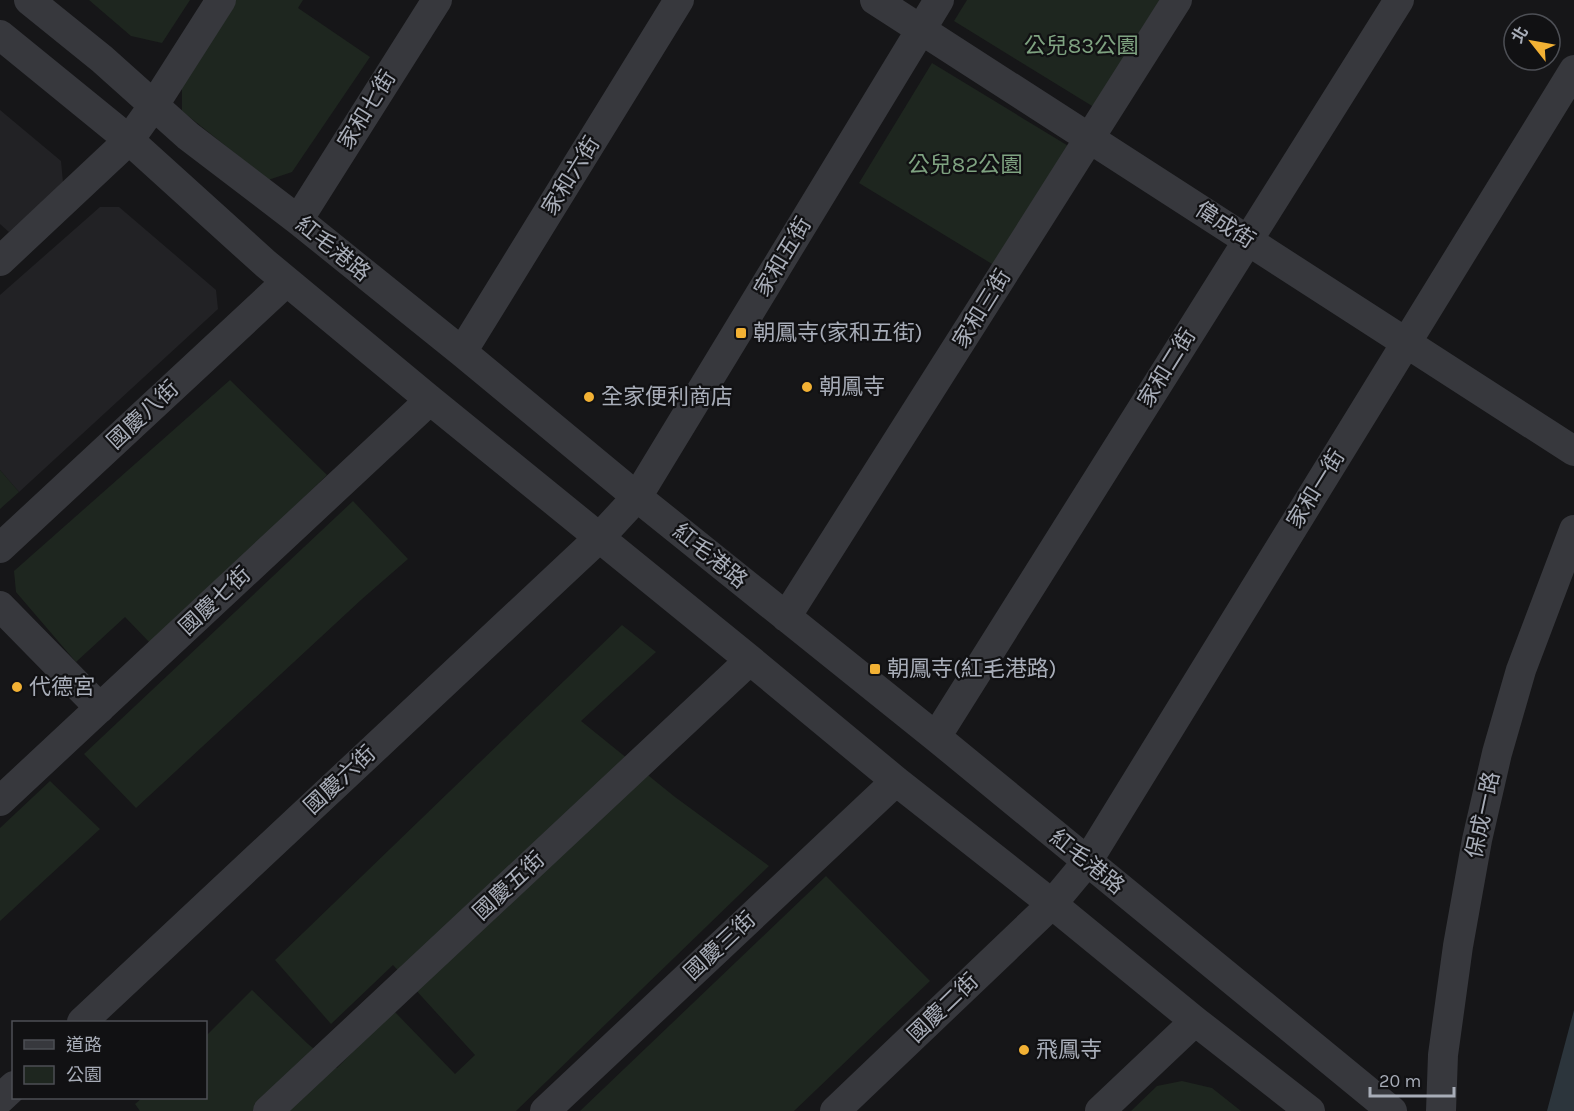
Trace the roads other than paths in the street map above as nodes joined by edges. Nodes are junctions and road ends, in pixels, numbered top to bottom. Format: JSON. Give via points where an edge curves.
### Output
{"nodes":[{"id":1,"x":29,"y":0,"type":"edge"},
{"id":2,"x":221,"y":0,"type":"edge"},
{"id":3,"x":437,"y":0,"type":"edge"},
{"id":4,"x":680,"y":0,"type":"edge"},
{"id":5,"x":875,"y":0,"type":"edge"},
{"id":6,"x":939,"y":0,"type":"edge"},
{"id":7,"x":1177,"y":0,"type":"edge"},
{"id":8,"x":1399,"y":0,"type":"edge"},
{"id":9,"x":921,"y":30,"type":"junction"},
{"id":10,"x":0,"y":35,"type":"edge"},
{"id":11,"x":1574,"y":70,"type":"edge"},
{"id":12,"x":154,"y":105,"type":"junction"},
{"id":13,"x":1090,"y":138,"type":"junction"},
{"id":14,"x":129,"y":140,"type":"junction"},
{"id":15,"x":298,"y":220,"type":"junction"},
{"id":16,"x":1248,"y":240,"type":"junction"},
{"id":17,"x":0,"y":261,"type":"edge"},
{"id":18,"x":286,"y":282,"type":"junction"},
{"id":19,"x":1406,"y":343,"type":"junction"},
{"id":20,"x":462,"y":352,"type":"junction"},
{"id":21,"x":430,"y":400,"type":"junction"},
{"id":22,"x":1574,"y":451,"type":"edge"},
{"id":23,"x":637,"y":497,"type":"junction"},
{"id":24,"x":1574,"y":530,"type":"edge"},
{"id":25,"x":599,"y":538,"type":"junction"},
{"id":26,"x":0,"y":548,"type":"edge"},
{"id":27,"x":0,"y":606,"type":"edge"},
{"id":28,"x":786,"y":617,"type":"junction"},
{"id":29,"x":750,"y":660,"type":"junction"},
{"id":30,"x":100,"y":708,"type":"junction"},
{"id":31,"x":936,"y":737,"type":"junction"},
{"id":32,"x":896,"y":781,"type":"junction"},
{"id":33,"x":0,"y":801,"type":"edge"},
{"id":34,"x":1087,"y":862,"type":"junction"},
{"id":35,"x":1052,"y":904,"type":"junction"},
{"id":36,"x":83,"y":1021,"type":"edge"},
{"id":37,"x":1195,"y":1021,"type":"junction"},
{"id":38,"x":12,"y":1088,"type":"edge"},
{"id":39,"x":0,"y":1099,"type":"edge"},
{"id":40,"x":268,"y":1111,"type":"edge"},
{"id":41,"x":545,"y":1111,"type":"edge"},
{"id":42,"x":835,"y":1111,"type":"edge"},
{"id":43,"x":1100,"y":1111,"type":"edge"},
{"id":44,"x":1310,"y":1111,"type":"edge"},
{"id":45,"x":1392,"y":1111,"type":"edge"},
{"id":46,"x":1441,"y":1111,"type":"edge"}],
"edges":[{"from":1,"to":12,"type":"street","name":"紅毛港路"},
{"from":2,"to":12,"type":"street"},
{"from":3,"to":15,"type":"street","name":"家和七街"},
{"from":4,"to":20,"type":"street","name":"家和六街"},
{"from":5,"to":9,"type":"street","name":"偉成街"},
{"from":6,"to":9,"type":"street","name":"家和五街"},
{"from":7,"to":13,"type":"street","name":"家和三街"},
{"from":8,"to":16,"type":"street","name":"家和二街"},
{"from":9,"to":13,"type":"street","name":"偉成街"},
{"from":9,"to":23,"type":"street","name":"家和五街"},
{"from":10,"to":14,"type":"street"},
{"from":11,"to":19,"type":"street","name":"家和一街"},
{"from":12,"to":14,"type":"street"},
{"from":12,"to":15,"type":"street","name":"紅毛港路","via":[[188,136]]},
{"from":13,"to":16,"type":"street","name":"偉成街"},
{"from":13,"to":28,"type":"street","name":"家和三街"},
{"from":14,"to":17,"type":"street"},
{"from":14,"to":18,"type":"street"},
{"from":15,"to":20,"type":"street","name":"紅毛港路"},
{"from":16,"to":19,"type":"street","name":"偉成街"},
{"from":16,"to":31,"type":"street","name":"家和二街"},
{"from":18,"to":21,"type":"street"},
{"from":18,"to":26,"type":"street","name":"國慶八街"},
{"from":19,"to":22,"type":"street","name":"偉成街"},
{"from":19,"to":34,"type":"street","name":"家和一街"},
{"from":20,"to":23,"type":"street","name":"紅毛港路"},
{"from":21,"to":25,"type":"street"},
{"from":21,"to":30,"type":"street","name":"國慶七街"},
{"from":23,"to":25,"type":"street","name":"家和五街"},
{"from":23,"to":28,"type":"street","name":"紅毛港路"},
{"from":24,"to":46,"type":"street","name":"保成一路","via":[[1521,670],[1477,840],[1443,1054]]},
{"from":25,"to":29,"type":"street"},
{"from":25,"to":36,"type":"street","name":"國慶六街"},
{"from":27,"to":30,"type":"street"},
{"from":28,"to":31,"type":"street","name":"紅毛港路"},
{"from":29,"to":32,"type":"street"},
{"from":29,"to":40,"type":"street","name":"國慶五街"},
{"from":30,"to":33,"type":"street","name":"國慶七街"},
{"from":31,"to":34,"type":"street","name":"紅毛港路"},
{"from":32,"to":35,"type":"street"},
{"from":32,"to":41,"type":"street","name":"國慶三街"},
{"from":34,"to":35,"type":"street","name":"家和一街"},
{"from":34,"to":45,"type":"street","name":"紅毛港路"},
{"from":35,"to":37,"type":"street"},
{"from":35,"to":42,"type":"street","name":"國慶二街"},
{"from":37,"to":43,"type":"street"},
{"from":37,"to":44,"type":"street"},
{"from":38,"to":39,"type":"street"}]}
